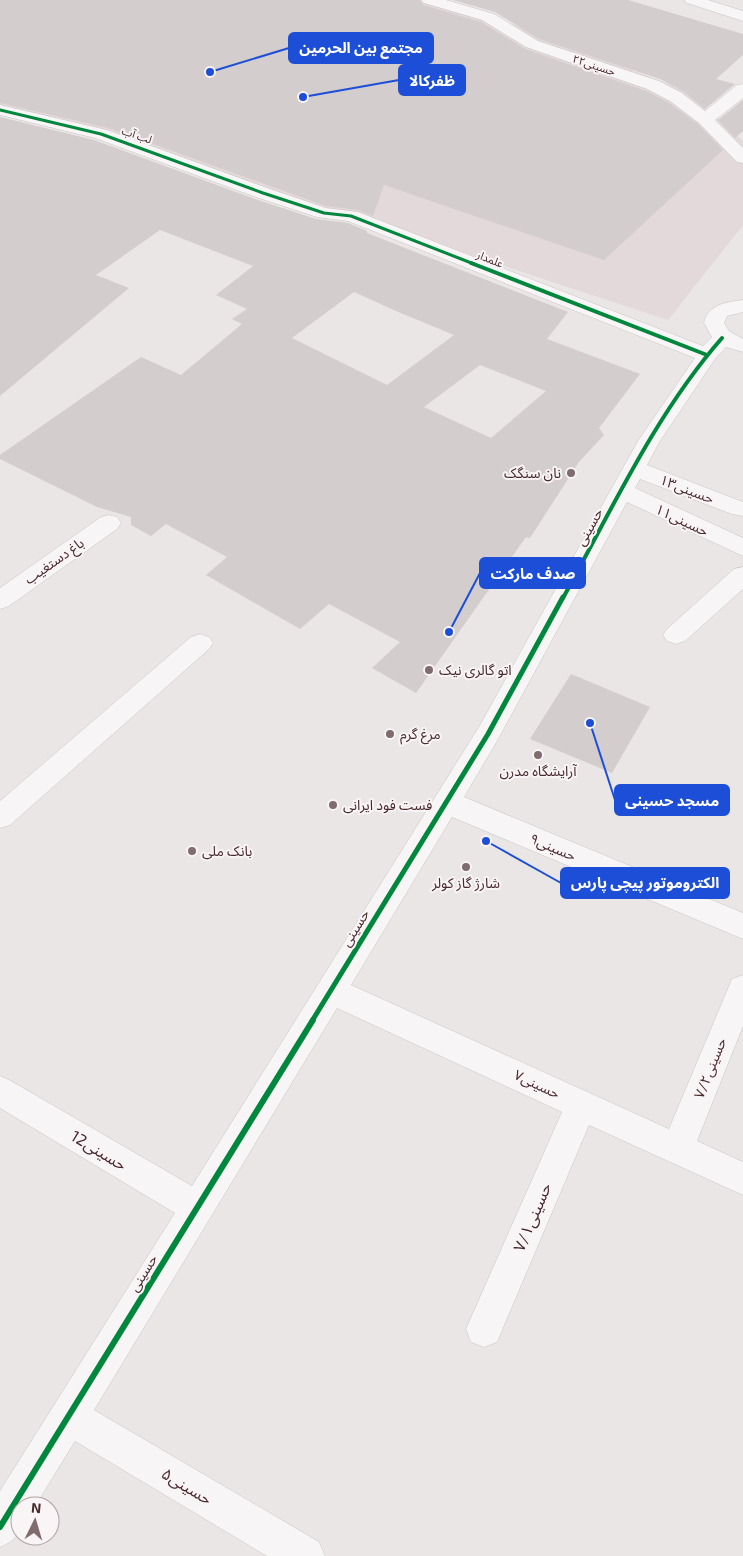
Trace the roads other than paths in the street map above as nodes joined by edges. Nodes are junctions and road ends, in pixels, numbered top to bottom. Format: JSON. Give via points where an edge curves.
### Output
{"nodes":[{"id":1,"x":429,"y":0,"type":"edge"},
{"id":2,"x":692,"y":0,"type":"edge"},
{"id":3,"x":743,"y":16,"type":"edge"},
{"id":4,"x":743,"y":89,"type":"edge"},
{"id":5,"x":0,"y":110,"type":"edge"},
{"id":6,"x":705,"y":118,"type":"junction"},
{"id":7,"x":743,"y":158,"type":"edge"},
{"id":8,"x":263,"y":193,"type":"joint"},
{"id":9,"x":743,"y":306,"type":"edge"},
{"id":10,"x":724,"y":346,"type":"edge"},
{"id":11,"x":628,"y":480,"type":"junction"},
{"id":12,"x":740,"y":509,"type":"dead end"},
{"id":13,"x":109,"y":523,"type":"dead end"},
{"id":14,"x":743,"y":548,"type":"edge"},
{"id":15,"x":743,"y":575,"type":"edge"},
{"id":16,"x":0,"y":600,"type":"edge"},
{"id":17,"x":676,"y":634,"type":"dead end"},
{"id":18,"x":200,"y":643,"type":"dead end"},
{"id":19,"x":446,"y":802,"type":"junction"},
{"id":20,"x":0,"y":817,"type":"edge"},
{"id":21,"x":743,"y":926,"type":"edge"},
{"id":22,"x":743,"y":988,"type":"edge"},
{"id":23,"x":330,"y":990,"type":"junction"},
{"id":24,"x":0,"y":1091,"type":"edge"},
{"id":25,"x":581,"y":1105,"type":"junction"},
{"id":26,"x":677,"y":1149,"type":"junction"},
{"id":27,"x":743,"y":1179,"type":"edge"},
{"id":28,"x":198,"y":1208,"type":"junction"},
{"id":29,"x":484,"y":1329,"type":"dead end"},
{"id":30,"x":68,"y":1416,"type":"junction"},
{"id":31,"x":0,"y":1527,"type":"edge"},
{"id":32,"x":305,"y":1556,"type":"edge"}],
"edges":[{"from":1,"to":6,"type":"street","name":"حسینی۲۲","via":[[488,17],[532,44],[654,85]]},
{"from":2,"to":3,"type":"street"},
{"from":4,"to":6,"type":"street"},
{"from":5,"to":8,"type":"street","name":"لب آب","via":[[101,134]]},
{"from":6,"to":7,"type":"street","name":"حسینی۲۲"},
{"from":8,"to":10,"type":"street","name":"علمدار","via":[[360,220]]},
{"from":9,"to":10,"type":"street","via":[[723,310],[716,316],[713,323]]},
{"from":10,"to":11,"type":"street","name":"حسینی","via":[[649,441]]},
{"from":11,"to":12,"type":"street","name":"حسینی۱۳"},
{"from":11,"to":14,"type":"street","name":"حسینی۱۱"},
{"from":11,"to":19,"type":"street","name":"حسینی","via":[[488,734]]},
{"from":13,"to":16,"type":"street","name":"باغ دستغیب"},
{"from":15,"to":17,"type":"street"},
{"from":18,"to":20,"type":"street"},
{"from":19,"to":21,"type":"street","name":"حسینی۹"},
{"from":19,"to":23,"type":"street","name":"حسینی"},
{"from":22,"to":26,"type":"street","name":"حسینی۷/۲"},
{"from":23,"to":25,"type":"street","name":"حسینی۷"},
{"from":23,"to":28,"type":"street","name":"حسینی"},
{"from":24,"to":28,"type":"street","name":"حسینی12"},
{"from":25,"to":26,"type":"street","name":"حسینی۷"},
{"from":25,"to":29,"type":"street","name":"حسینی۷/۱"},
{"from":26,"to":27,"type":"street","name":"حسینی۷"},
{"from":28,"to":30,"type":"street","name":"حسینی"},
{"from":30,"to":31,"type":"street","name":"حسینی"},
{"from":30,"to":32,"type":"street","name":"حسینی۵"}]}
